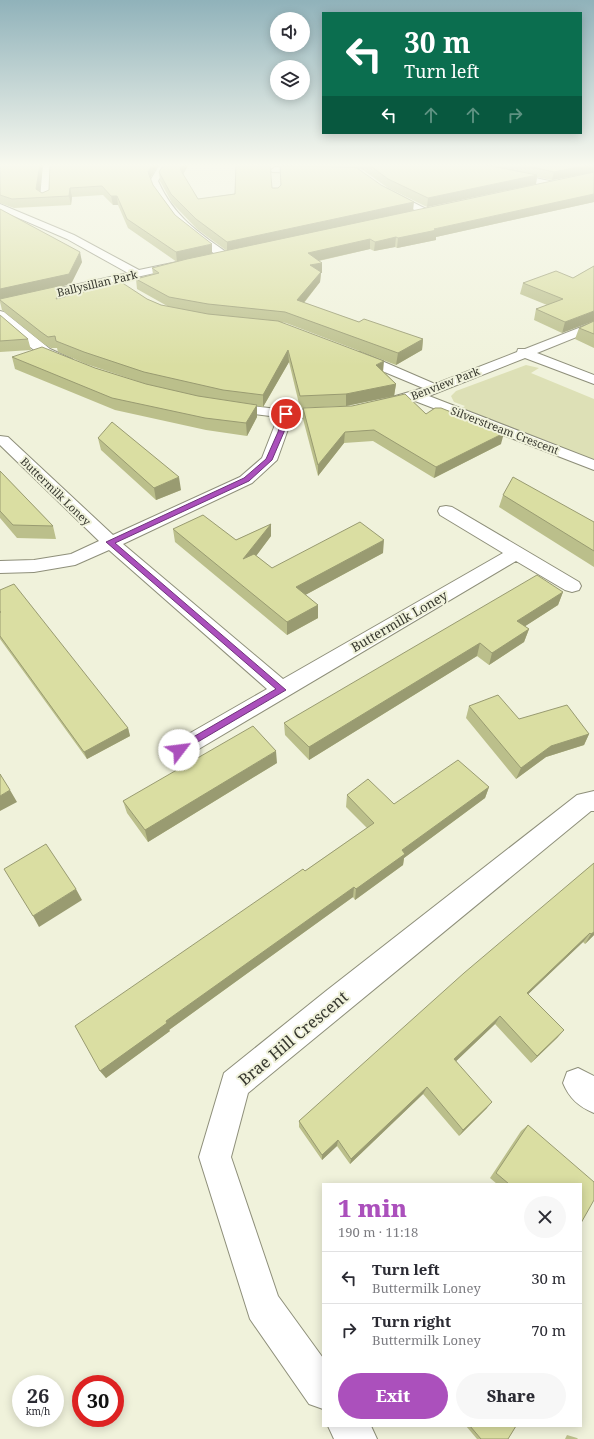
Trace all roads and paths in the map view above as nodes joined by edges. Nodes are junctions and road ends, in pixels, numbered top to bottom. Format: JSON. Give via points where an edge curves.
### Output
{"nodes":[{"id":1,"x":56,"y":231,"type":"edge"},
{"id":2,"x":193,"y":231,"type":"edge"},
{"id":3,"x":210,"y":259,"type":"edge"},
{"id":4,"x":195,"y":262,"type":"edge"},
{"id":5,"x":138,"y":274,"type":"junction"},
{"id":6,"x":112,"y":279,"type":"junction"},
{"id":7,"x":130,"y":290,"type":"edge"},
{"id":8,"x":22,"y":300,"type":"edge"},
{"id":9,"x":0,"y":315,"type":"edge"},
{"id":10,"x":594,"y":326,"type":"edge"},
{"id":11,"x":342,"y":350,"type":"edge"},
{"id":12,"x":523,"y":352,"type":"junction"},
{"id":13,"x":76,"y":366,"type":"edge"},
{"id":14,"x":594,"y":380,"type":"edge"},
{"id":15,"x":435,"y":389,"type":"junction"},
{"id":16,"x":416,"y":396,"type":"junction"},
{"id":17,"x":216,"y":405,"type":"edge"},
{"id":18,"x":286,"y":414,"type":"junction"},
{"id":19,"x":3,"y":440,"type":"dead end"},
{"id":20,"x":594,"y":465,"type":"edge"},
{"id":21,"x":446,"y":511,"type":"dead end"},
{"id":22,"x":110,"y":542,"type":"junction"},
{"id":23,"x":516,"y":553,"type":"junction"},
{"id":24,"x":0,"y":567,"type":"edge"},
{"id":25,"x":572,"y":586,"type":"dead end"},
{"id":26,"x":282,"y":690,"type":"junction"},
{"id":27,"x":179,"y":750,"type":"dead end"},
{"id":28,"x":594,"y":801,"type":"edge"},
{"id":29,"x":322,"y":1389,"type":"edge"},
{"id":30,"x":349,"y":1427,"type":"edge"},
{"id":31,"x":357,"y":1439,"type":"edge"}],
"edges":[{"from":1,"to":5,"type":"street","via":[[114,258]]},
{"from":2,"to":3,"type":"street","via":[[228,255]]},
{"from":4,"to":5,"type":"street","name":"Ballysillan Park"},
{"from":5,"to":6,"type":"street","name":"Ballysillan Park"},
{"from":6,"to":7,"type":"street"},
{"from":6,"to":8,"type":"street","name":"Ballysillan Park"},
{"from":9,"to":13,"type":"street","via":[[45,352]]},
{"from":10,"to":12,"type":"street","name":"Benview Park"},
{"from":11,"to":15,"type":"street"},
{"from":12,"to":14,"type":"street"},
{"from":12,"to":15,"type":"street","name":"Benview Park"},
{"from":15,"to":16,"type":"street","name":"Benview Park"},
{"from":16,"to":18,"type":"street","name":"Benview Park","via":[[357,410]]},
{"from":16,"to":20,"type":"street","name":"Silverstream Crescent"},
{"from":17,"to":18,"type":"street","name":"Benview Park"},
{"from":18,"to":22,"type":"street","via":[[268,460],[246,480]]},
{"from":19,"to":22,"type":"street","name":"Buttermilk Loney"},
{"from":21,"to":23,"type":"street"},
{"from":22,"to":24,"type":"street","via":[[75,559],[54,564]]},
{"from":22,"to":26,"type":"street","name":"Buttermilk Loney"},
{"from":23,"to":25,"type":"street"},
{"from":23,"to":26,"type":"street","name":"Buttermilk Loney"},
{"from":26,"to":27,"type":"street","name":"Buttermilk Loney"},
{"from":28,"to":29,"type":"street","name":"Brae Hill Crescent","via":[[585,802],[235,1084],[215,1156],[263,1306]]},
{"from":30,"to":31,"type":"street"}]}
